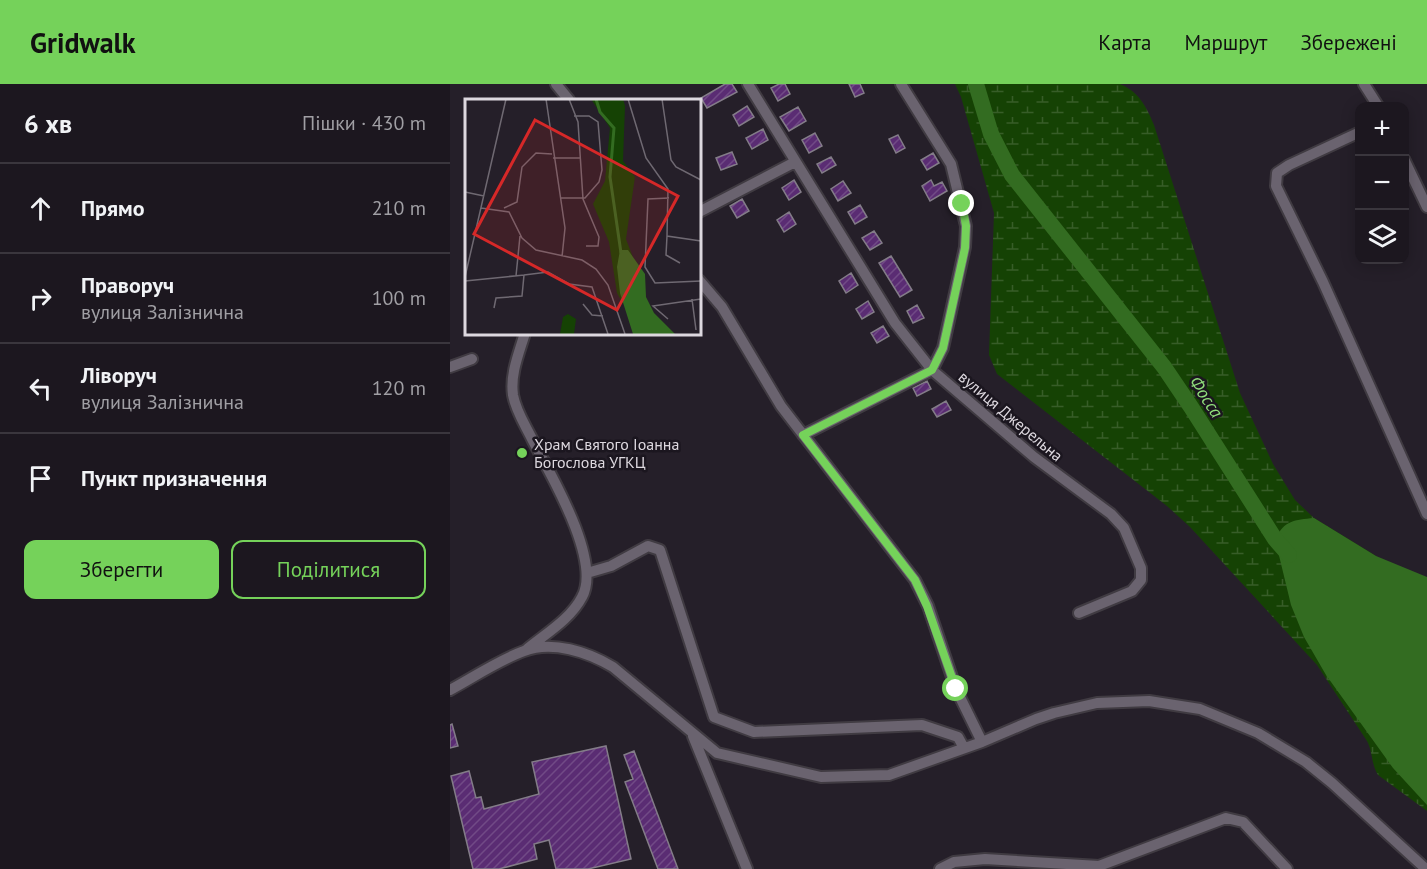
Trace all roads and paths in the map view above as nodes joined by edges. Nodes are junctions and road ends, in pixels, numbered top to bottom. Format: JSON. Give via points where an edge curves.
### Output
{"nodes":[{"id":1,"x":556,"y":84,"type":"edge"},
{"id":2,"x":748,"y":84,"type":"edge"},
{"id":3,"x":901,"y":84,"type":"edge"},
{"id":4,"x":1364,"y":84,"type":"edge"},
{"id":5,"x":568,"y":99,"type":"edge"},
{"id":6,"x":1375,"y":102,"type":"edge"},
{"id":7,"x":1355,"y":134,"type":"edge"},
{"id":8,"x":795,"y":162,"type":"junction"},
{"id":9,"x":1409,"y":169,"type":"edge"},
{"id":10,"x":1427,"y":207,"type":"edge"},
{"id":11,"x":700,"y":211,"type":"edge"},
{"id":12,"x":700,"y":281,"type":"edge"},
{"id":13,"x":525,"y":334,"type":"edge"},
{"id":14,"x":472,"y":359,"type":"dead end"},
{"id":15,"x":450,"y":368,"type":"edge"},
{"id":16,"x":932,"y":370,"type":"junction"},
{"id":17,"x":803,"y":435,"type":"junction"},
{"id":18,"x":1427,"y":514,"type":"edge"},
{"id":19,"x":587,"y":573,"type":"junction"},
{"id":20,"x":1079,"y":613,"type":"dead end"},
{"id":21,"x":526,"y":650,"type":"junction"},
{"id":22,"x":450,"y":690,"type":"edge"},
{"id":23,"x":692,"y":732,"type":"junction"},
{"id":24,"x":982,"y":742,"type":"junction"},
{"id":25,"x":964,"y":748,"type":"junction"},
{"id":26,"x":747,"y":869,"type":"edge"},
{"id":27,"x":940,"y":869,"type":"edge"},
{"id":28,"x":1287,"y":869,"type":"edge"},
{"id":29,"x":1426,"y":869,"type":"edge"}],
"edges":[{"from":1,"to":5,"type":"street"},
{"from":2,"to":8,"type":"street","name":"вулиця Джерельна"},
{"from":3,"to":16,"type":"street","via":[[951,164],[965,216],[965,248],[943,348]]},
{"from":4,"to":6,"type":"street"},
{"from":7,"to":18,"type":"street","via":[[1289,165],[1277,173],[1276,186]]},
{"from":8,"to":11,"type":"street"},
{"from":8,"to":16,"type":"street","name":"вулиця Джерельна","via":[[901,331]]},
{"from":9,"to":10,"type":"street"},
{"from":12,"to":17,"type":"street","via":[[722,307],[773,394]]},
{"from":13,"to":19,"type":"street","via":[[514,373],[514,401],[570,515]]},
{"from":14,"to":15,"type":"street"},
{"from":16,"to":17,"type":"street"},
{"from":16,"to":20,"type":"street","name":"вулиця Джерельна","via":[[1124,528],[1141,568],[1141,580],[1132,591]]},
{"from":17,"to":24,"type":"street","via":[[915,580],[956,689]]},
{"from":19,"to":21,"type":"street","via":[[587,586],[576,607]]},
{"from":19,"to":25,"type":"street","via":[[611,566],[648,546],[660,550],[714,717],[754,732],[922,725],[958,737]]},
{"from":21,"to":22,"type":"street"},
{"from":21,"to":23,"type":"street","via":[[570,650],[599,659]]},
{"from":23,"to":25,"type":"street","via":[[717,753],[821,777],[889,775]]},
{"from":23,"to":26,"type":"street"},
{"from":24,"to":25,"type":"street"},
{"from":24,"to":29,"type":"street","via":[[1054,713],[1097,703],[1149,701],[1200,709],[1241,725],[1299,757]]},
{"from":27,"to":28,"type":"street","via":[[954,862],[985,860],[1100,867],[1226,818],[1243,822]]}]}
